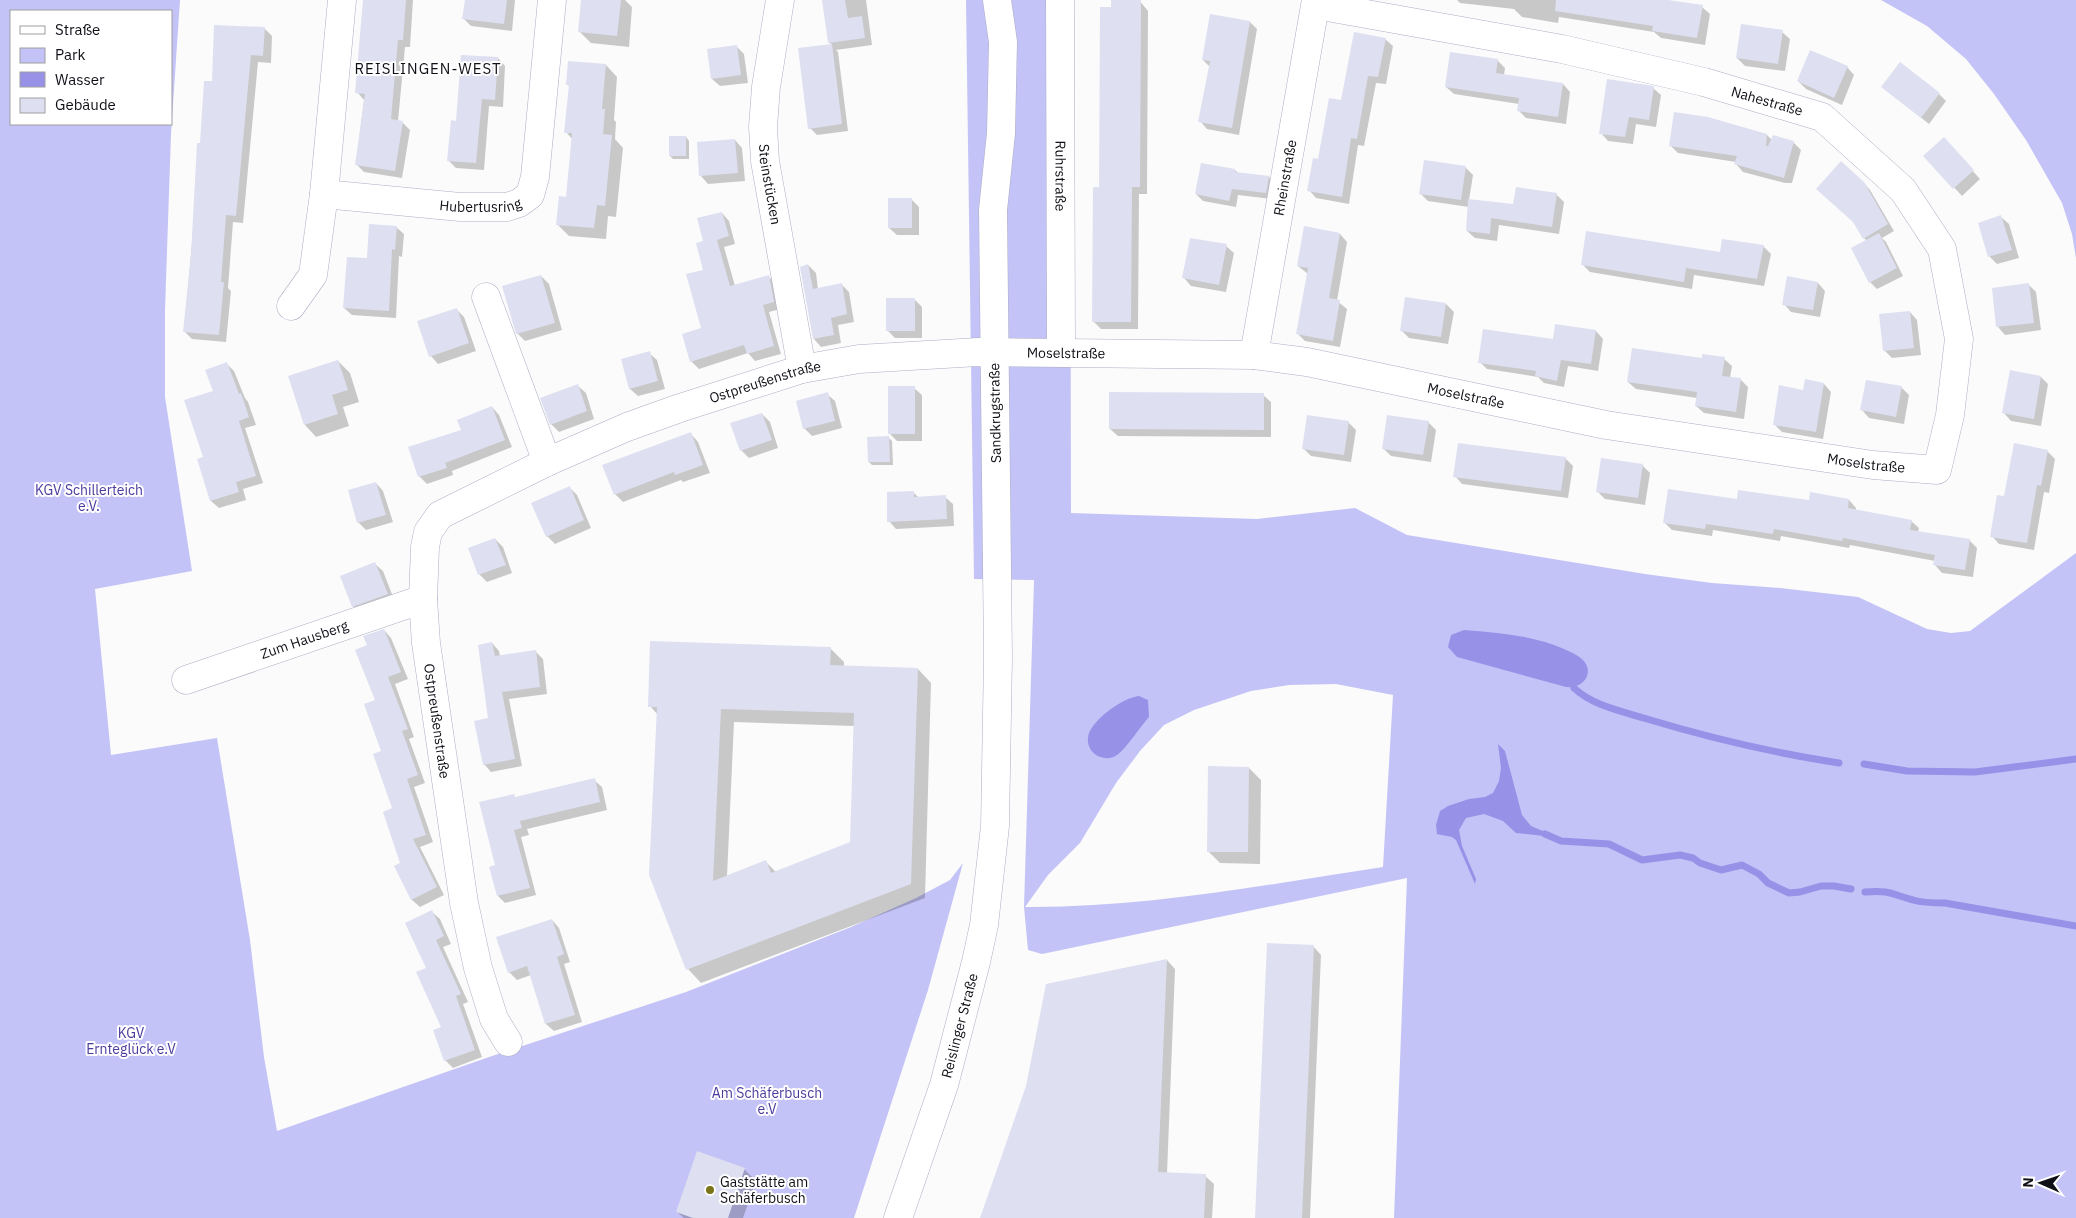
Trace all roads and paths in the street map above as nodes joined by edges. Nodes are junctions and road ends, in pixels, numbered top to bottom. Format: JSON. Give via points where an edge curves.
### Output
{"nodes":[{"id":1,"x":342,"y":0,"type":"edge"},
{"id":2,"x":552,"y":0,"type":"edge"},
{"id":3,"x":780,"y":0,"type":"edge"},
{"id":4,"x":997,"y":0,"type":"edge"},
{"id":5,"x":1060,"y":0,"type":"edge"},
{"id":6,"x":1316,"y":3,"type":"edge"},
{"id":7,"x":324,"y":194,"type":"junction"},
{"id":8,"x":486,"y":297,"type":"dead end"},
{"id":9,"x":291,"y":306,"type":"dead end"},
{"id":10,"x":995,"y":351,"type":"junction"},
{"id":11,"x":1061,"y":352,"type":"junction"},
{"id":12,"x":1254,"y":355,"type":"junction"},
{"id":13,"x":802,"y":369,"type":"junction"},
{"id":14,"x":547,"y":462,"type":"junction"},
{"id":15,"x":1937,"y":470,"type":"joint"},
{"id":16,"x":423,"y":599,"type":"junction"},
{"id":17,"x":186,"y":680,"type":"dead end"},
{"id":18,"x":995,"y":826,"type":"joint"},
{"id":19,"x":508,"y":1042,"type":"dead end"},
{"id":20,"x":898,"y":1218,"type":"edge"}],
"edges":[{"from":1,"to":7,"type":"street"},
{"from":2,"to":7,"type":"street","name":"Hubertusring","via":[[535,177],[530,195],[507,207],[460,207]]},
{"from":3,"to":13,"type":"street","name":"Steinstücken","via":[[766,87],[765,162]]},
{"from":4,"to":10,"type":"street","name":"Sandkrugstraße","via":[[1003,42],[1002,133],[993,210]]},
{"from":5,"to":11,"type":"street","name":"Ruhrstraße"},
{"from":6,"to":12,"type":"street","name":"Rheinstraße"},
{"from":6,"to":15,"type":"street","name":"Nahestraße","via":[[1562,49],[1704,82],[1822,117],[1903,190],[1942,249],[1958,339],[1950,415]]},
{"from":7,"to":9,"type":"street","via":[[313,275]]},
{"from":8,"to":14,"type":"street"},
{"from":10,"to":11,"type":"street","name":"Moselstraße"},
{"from":10,"to":13,"type":"street","name":"Ostpreußenstraße","via":[[859,359]]},
{"from":10,"to":18,"type":"street","name":"Sandkrugstraße","via":[[998,658]]},
{"from":11,"to":12,"type":"street","name":"Moselstraße"},
{"from":12,"to":15,"type":"street","name":"Moselstraße","via":[[1307,362],[1606,425],[1873,465]]},
{"from":13,"to":14,"type":"street","name":"Ostpreußenstraße","via":[[627,427]]},
{"from":14,"to":16,"type":"street","name":"Ostpreußenstraße","via":[[440,515],[428,532]]},
{"from":16,"to":17,"type":"street","name":"Zum Hausberg"},
{"from":16,"to":19,"type":"street","name":"Ostpreußenstraße","via":[[426,643],[464,903],[478,968],[494,1019]]},
{"from":18,"to":20,"type":"street","name":"Reislinger Straße","via":[[984,925],[976,962],[944,1085]]}]}
